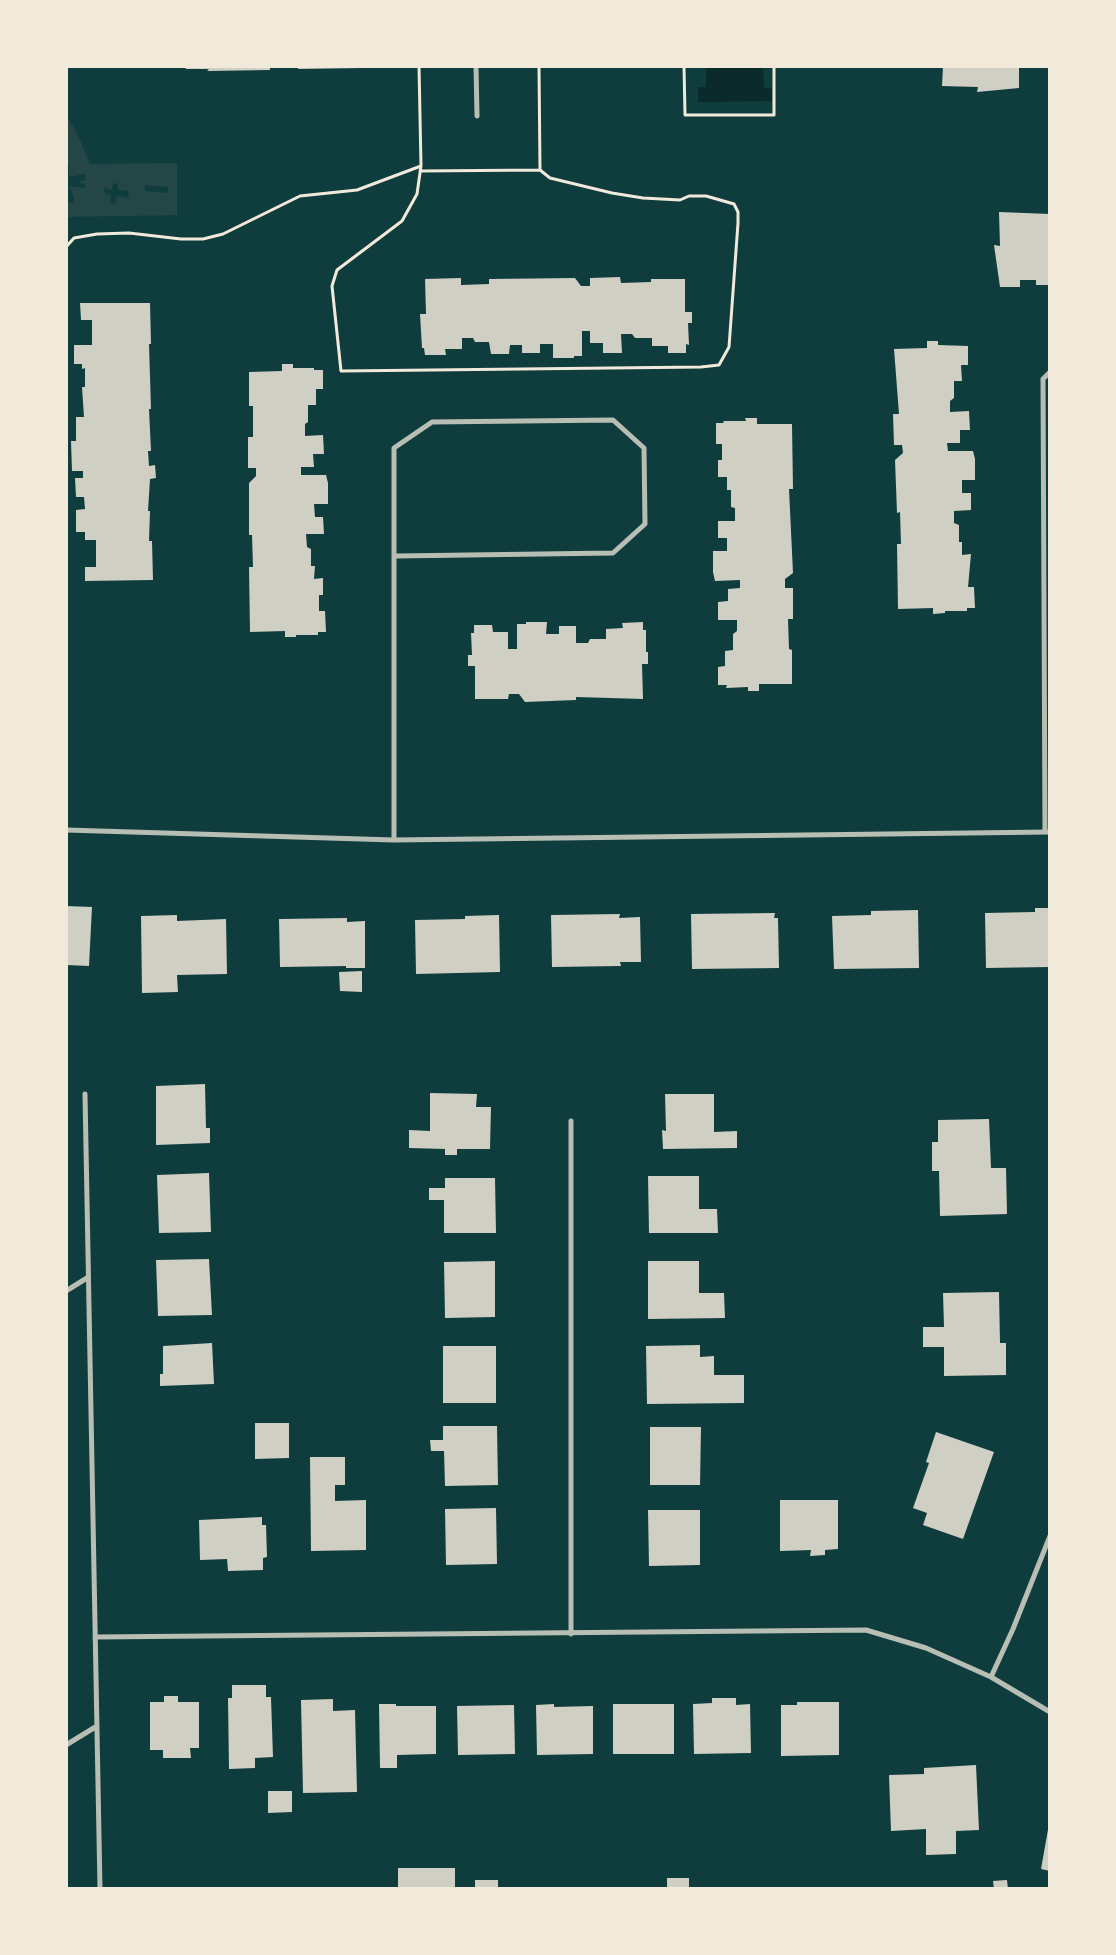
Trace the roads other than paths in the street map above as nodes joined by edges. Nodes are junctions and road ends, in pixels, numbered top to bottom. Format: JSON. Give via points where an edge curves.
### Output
{"nodes":[{"id":1,"x":476,"y":66,"type":"edge"},
{"id":2,"x":476,"y":116,"type":"dead end"},
{"id":3,"x":1050,"y":372,"type":"edge"},
{"id":4,"x":1047,"y":550,"type":"edge"},
{"id":5,"x":396,"y":556,"type":"junction"},
{"id":6,"x":66,"y":830,"type":"edge"},
{"id":7,"x":1047,"y":832,"type":"edge"},
{"id":8,"x":394,"y":840,"type":"junction"},
{"id":9,"x":85,"y":1094,"type":"dead end"},
{"id":10,"x":571,"y":1121,"type":"dead end"},
{"id":11,"x":87,"y":1278,"type":"junction"},
{"id":12,"x":66,"y":1291,"type":"edge"},
{"id":13,"x":1050,"y":1536,"type":"edge"},
{"id":14,"x":571,"y":1634,"type":"junction"},
{"id":15,"x":94,"y":1637,"type":"junction"},
{"id":16,"x":990,"y":1677,"type":"junction"},
{"id":17,"x":1050,"y":1712,"type":"edge"},
{"id":18,"x":97,"y":1726,"type":"junction"},
{"id":19,"x":66,"y":1745,"type":"edge"},
{"id":20,"x":100,"y":1889,"type":"edge"}],
"edges":[{"from":1,"to":2,"type":"street"},
{"from":3,"to":4,"type":"street","via":[[1043,379]]},
{"from":4,"to":7,"type":"street"},
{"from":5,"to":5,"type":"street","via":[[394,448],[432,422],[613,420],[644,448],[645,524],[612,553]]},
{"from":5,"to":8,"type":"street"},
{"from":6,"to":8,"type":"street"},
{"from":7,"to":8,"type":"street"},
{"from":9,"to":11,"type":"street"},
{"from":10,"to":14,"type":"street"},
{"from":11,"to":12,"type":"street"},
{"from":11,"to":15,"type":"street"},
{"from":13,"to":16,"type":"street"},
{"from":14,"to":15,"type":"street"},
{"from":14,"to":16,"type":"street","via":[[866,1630],[926,1648]]},
{"from":15,"to":18,"type":"street"},
{"from":16,"to":17,"type":"street"},
{"from":18,"to":19,"type":"street"},
{"from":18,"to":20,"type":"street"}]}
